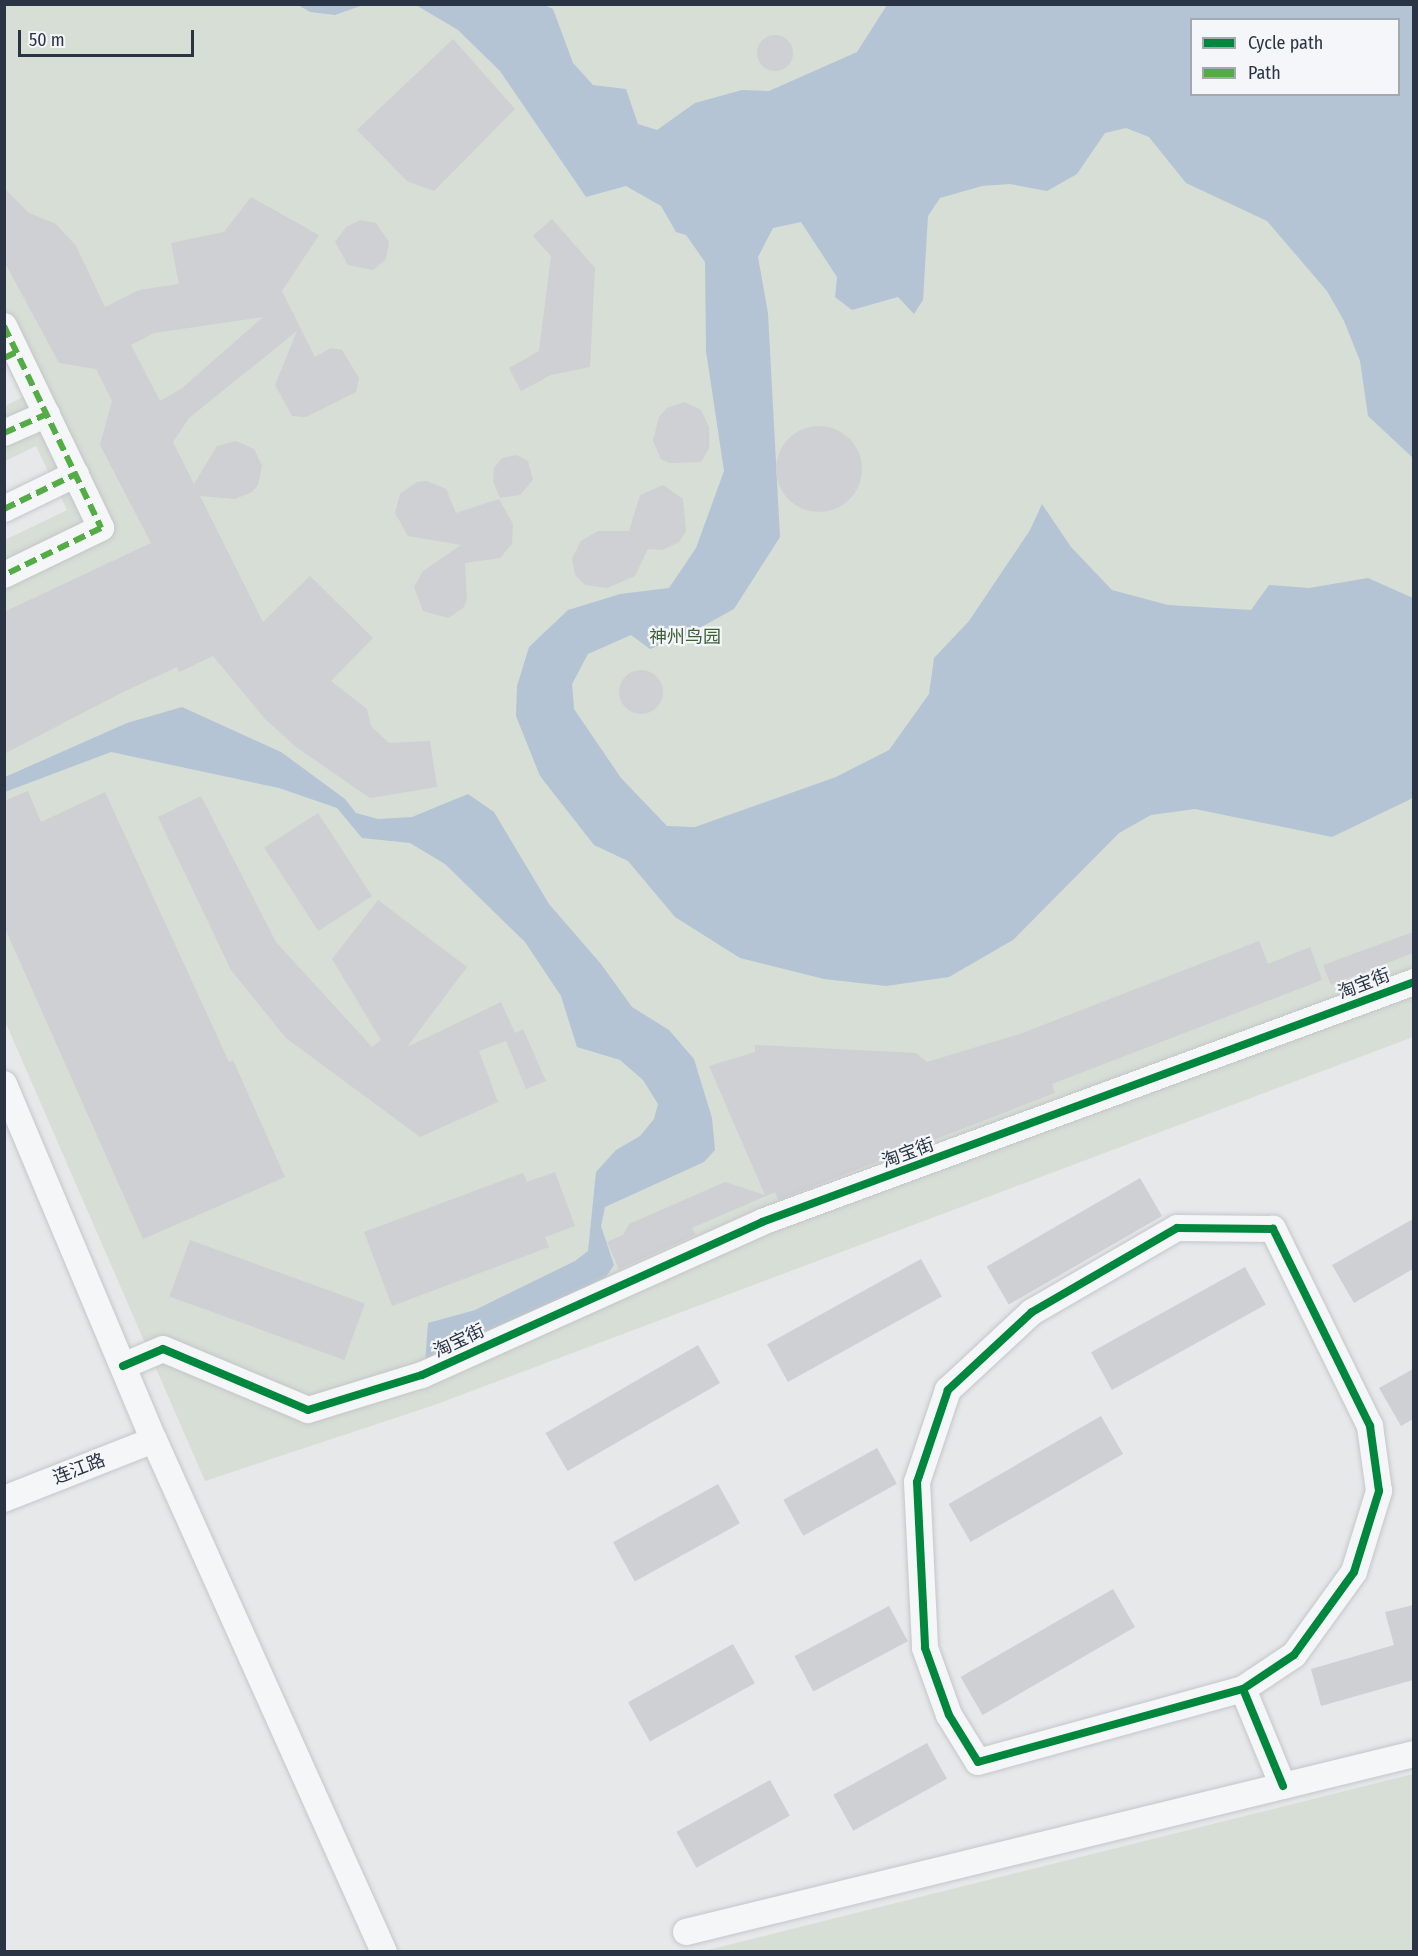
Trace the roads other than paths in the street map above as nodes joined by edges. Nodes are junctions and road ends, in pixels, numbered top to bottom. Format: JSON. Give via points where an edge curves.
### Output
{"nodes":[{"id":1,"x":4,"y":326,"type":"edge"},
{"id":2,"x":11,"y":355,"type":"edge"},
{"id":3,"x":47,"y":414,"type":"junction"},
{"id":4,"x":4,"y":433,"type":"edge"},
{"id":5,"x":76,"y":474,"type":"junction"},
{"id":6,"x":4,"y":509,"type":"edge"},
{"id":7,"x":4,"y":574,"type":"edge"},
{"id":8,"x":1413,"y":982,"type":"edge"},
{"id":9,"x":4,"y":1084,"type":"edge"},
{"id":10,"x":123,"y":1366,"type":"junction"},
{"id":11,"x":154,"y":1440,"type":"junction"},
{"id":12,"x":4,"y":1498,"type":"edge"},
{"id":13,"x":1243,"y":1689,"type":"junction"},
{"id":14,"x":1413,"y":1754,"type":"edge"},
{"id":15,"x":1283,"y":1786,"type":"junction"},
{"id":16,"x":686,"y":1932,"type":"dead end"},
{"id":17,"x":384,"y":1952,"type":"edge"}],
"edges":[{"from":1,"to":2,"type":"street"},
{"from":2,"to":3,"type":"street"},
{"from":3,"to":4,"type":"street"},
{"from":3,"to":5,"type":"street"},
{"from":5,"to":6,"type":"street"},
{"from":5,"to":7,"type":"street","via":[[101,528]]},
{"from":8,"to":10,"type":"street","name":"淘宝街","via":[[762,1222],[422,1375],[308,1410],[163,1349]]},
{"from":9,"to":10,"type":"street"},
{"from":10,"to":11,"type":"street"},
{"from":11,"to":12,"type":"street","name":"连江路"},
{"from":11,"to":17,"type":"street"},
{"from":13,"to":13,"type":"street","via":[[978,1762],[949,1715],[925,1648],[917,1482],[948,1390],[1032,1312],[1177,1228],[1274,1230],[1370,1426],[1378,1491],[1354,1572],[1294,1654]]},
{"from":13,"to":15,"type":"street"},
{"from":14,"to":15,"type":"street"},
{"from":15,"to":16,"type":"street"}]}
